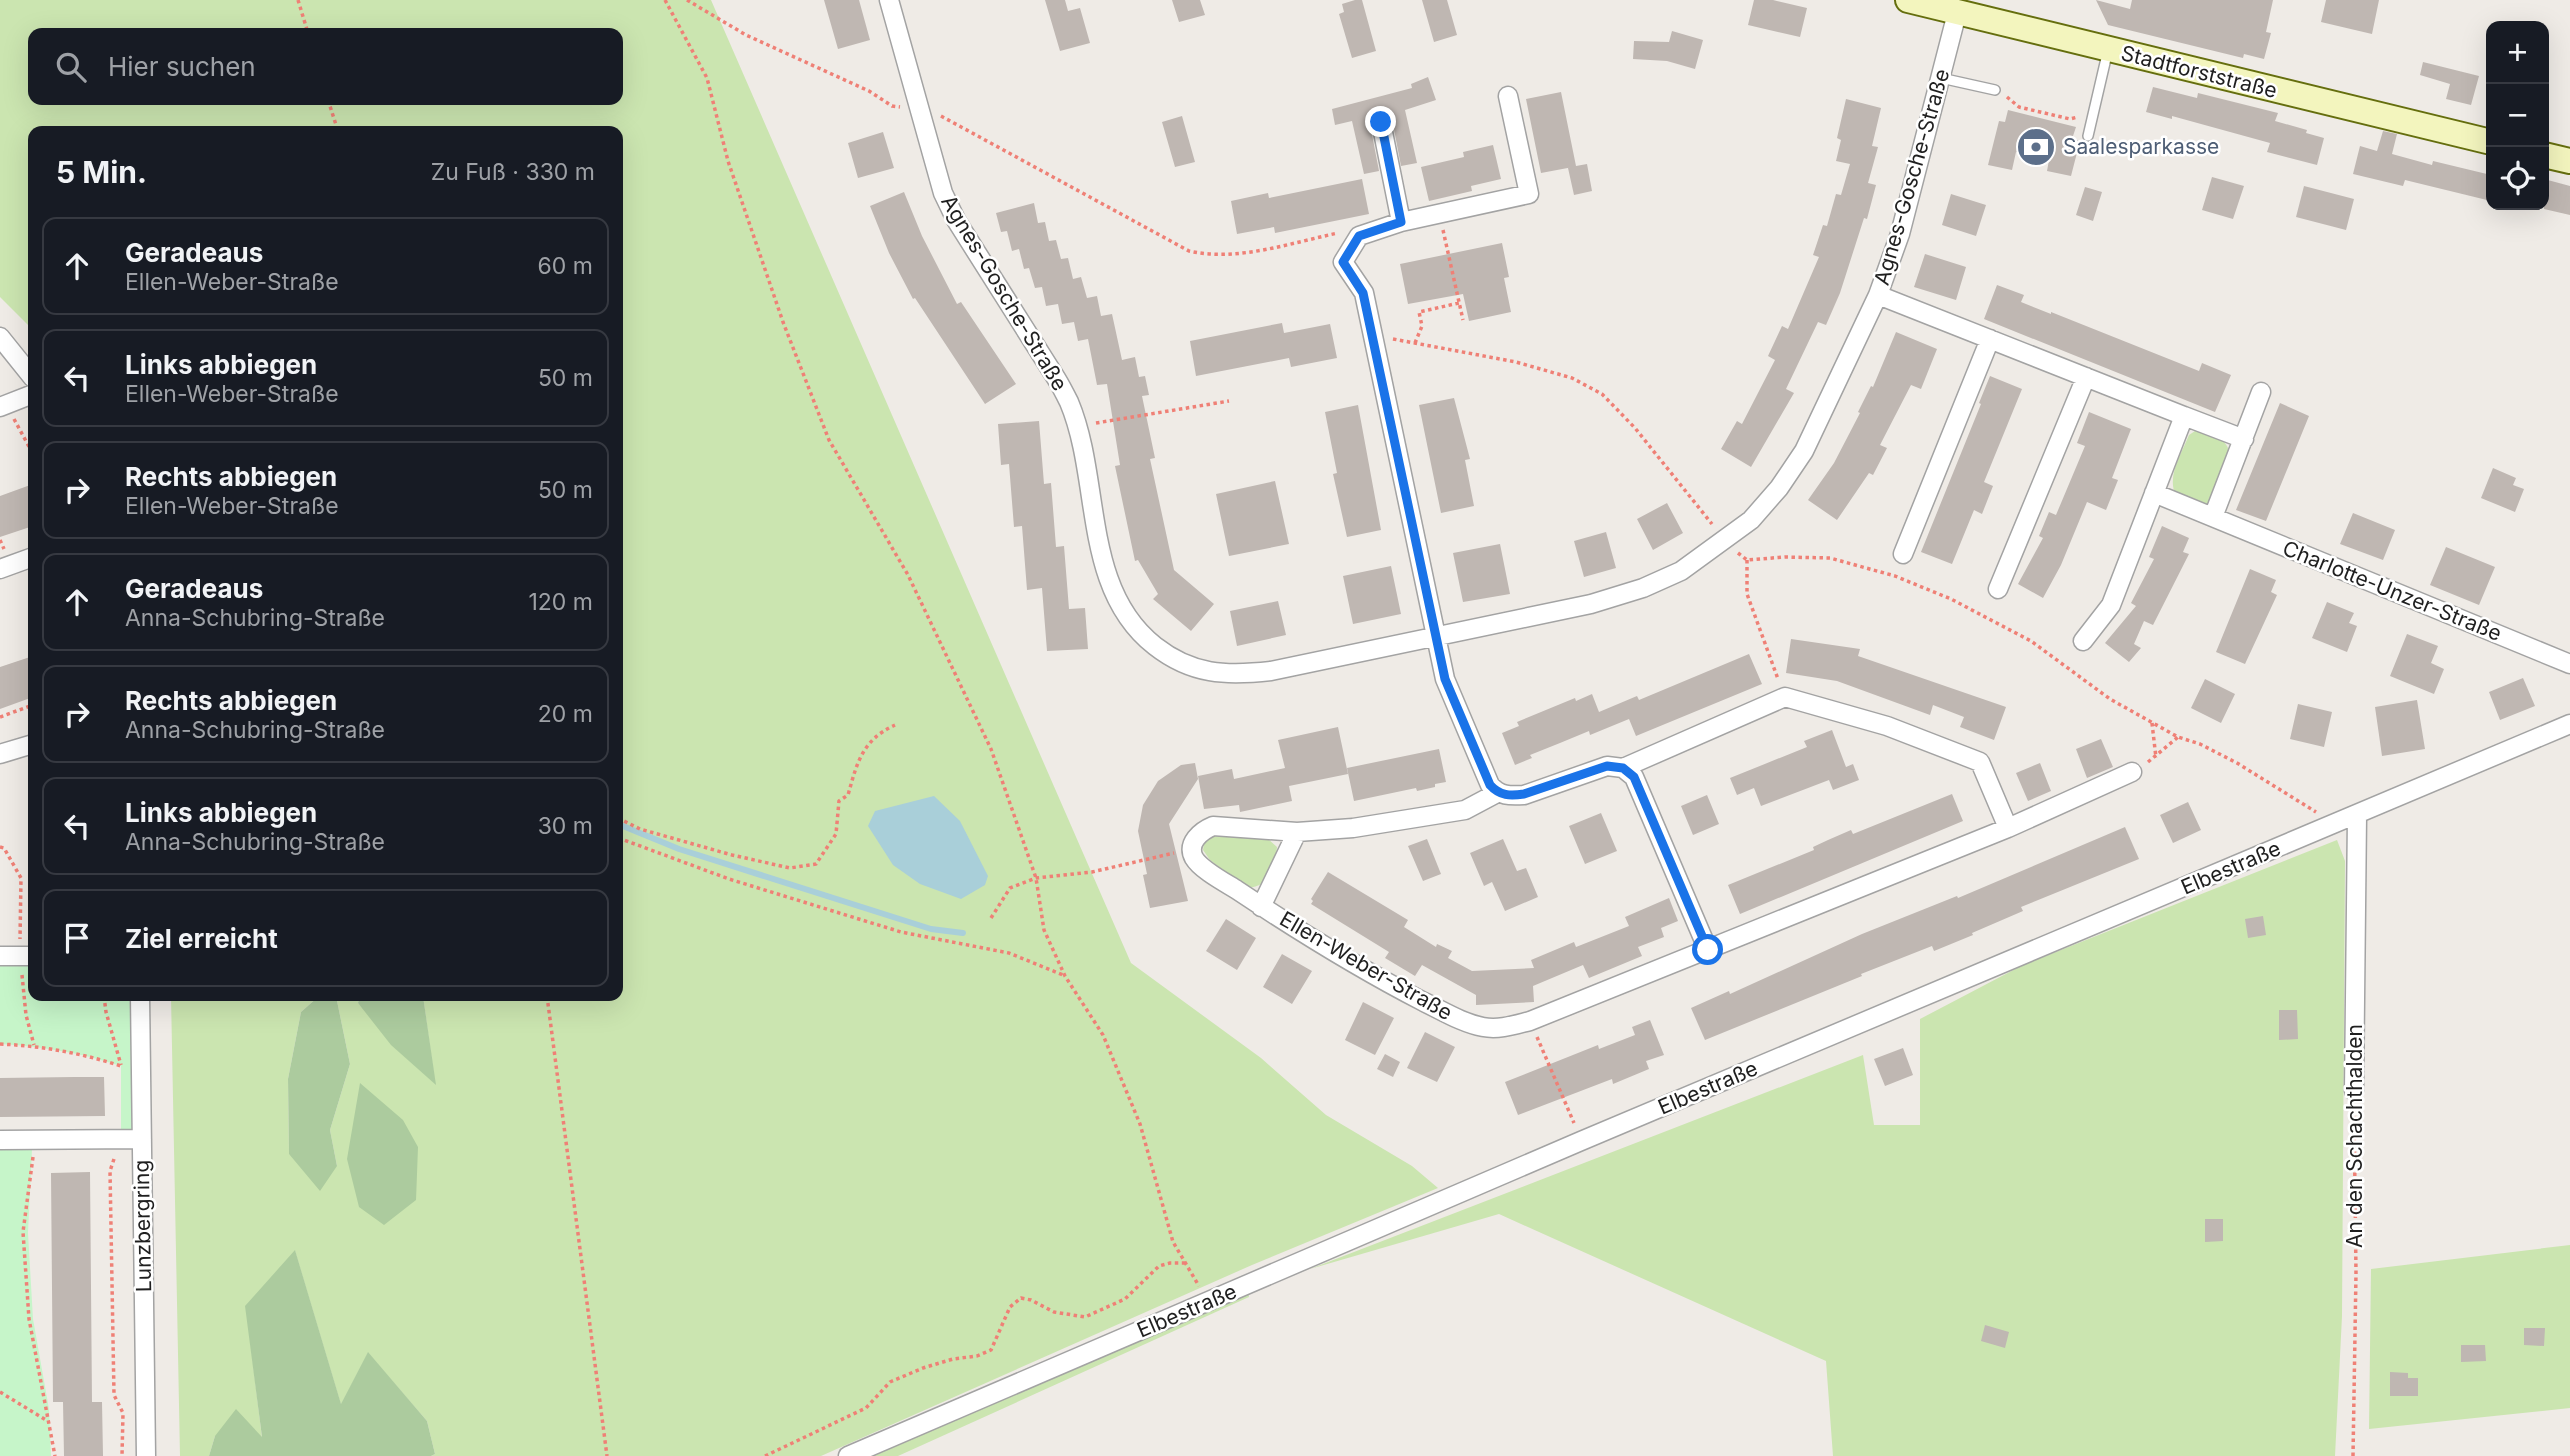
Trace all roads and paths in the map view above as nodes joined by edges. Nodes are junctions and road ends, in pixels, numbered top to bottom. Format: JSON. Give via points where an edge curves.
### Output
{"nodes":[{"id":1,"x":298,"y":0,"type":"edge"},
{"id":2,"x":665,"y":0,"type":"edge"},
{"id":3,"x":687,"y":0,"type":"edge"},
{"id":4,"x":889,"y":0,"type":"edge"},
{"id":5,"x":1908,"y":0,"type":"edge"},
{"id":6,"x":1958,"y":13,"type":"junction"},
{"id":7,"x":306,"y":28,"type":"edge"},
{"id":8,"x":2108,"y":50,"type":"junction"},
{"id":9,"x":1941,"y":78,"type":"junction"},
{"id":10,"x":1996,"y":90,"type":"joint"},
{"id":11,"x":1507,"y":96,"type":"dead end"},
{"id":12,"x":330,"y":105,"type":"edge"},
{"id":13,"x":918,"y":108,"type":"junction"},
{"id":14,"x":2045,"y":113,"type":"junction"},
{"id":15,"x":2094,"y":113,"type":"junction"},
{"id":16,"x":2044,"y":119,"type":"dead end"},
{"id":17,"x":1381,"y":122,"type":"dead end"},
{"id":18,"x":336,"y":126,"type":"edge"},
{"id":19,"x":2088,"y":136,"type":"dead end"},
{"id":20,"x":2486,"y":141,"type":"edge"},
{"id":21,"x":2549,"y":156,"type":"edge"},
{"id":22,"x":2570,"y":161,"type":"edge"},
{"id":23,"x":1440,"y":213,"type":"junction"},
{"id":24,"x":1401,"y":222,"type":"junction"},
{"id":25,"x":1359,"y":236,"type":"junction"},
{"id":26,"x":1878,"y":295,"type":"junction"},
{"id":27,"x":1460,"y":303,"type":"junction"},
{"id":28,"x":1463,"y":320,"type":"dead end"},
{"id":29,"x":1372,"y":335,"type":"junction"},
{"id":30,"x":0,"y":337,"type":"edge"},
{"id":31,"x":1990,"y":339,"type":"junction"},
{"id":32,"x":1415,"y":343,"type":"junction"},
{"id":33,"x":28,"y":372,"type":"edge"},
{"id":34,"x":2086,"y":377,"type":"junction"},
{"id":35,"x":2261,"y":392,"type":"dead end"},
{"id":36,"x":28,"y":396,"type":"edge"},
{"id":37,"x":1229,"y":401,"type":"dead end"},
{"id":38,"x":3,"y":406,"type":"edge"},
{"id":39,"x":2184,"y":416,"type":"junction"},
{"id":40,"x":1076,"y":426,"type":"junction"},
{"id":41,"x":2244,"y":439,"type":"junction"},
{"id":42,"x":28,"y":446,"type":"edge"},
{"id":43,"x":2154,"y":493,"type":"junction"},
{"id":44,"x":2213,"y":517,"type":"junction"},
{"id":45,"x":1724,"y":538,"type":"junction"},
{"id":46,"x":1903,"y":554,"type":"dead end"},
{"id":47,"x":28,"y":559,"type":"edge"},
{"id":48,"x":1747,"y":561,"type":"junction"},
{"id":49,"x":0,"y":569,"type":"edge"},
{"id":50,"x":1998,"y":589,"type":"dead end"},
{"id":51,"x":1437,"y":636,"type":"junction"},
{"id":52,"x":2083,"y":641,"type":"dead end"},
{"id":53,"x":2570,"y":664,"type":"edge"},
{"id":54,"x":1785,"y":697,"type":"junction"},
{"id":55,"x":28,"y":707,"type":"edge"},
{"id":56,"x":0,"y":717,"type":"edge"},
{"id":57,"x":2152,"y":723,"type":"junction"},
{"id":58,"x":2570,"y":724,"type":"edge"},
{"id":59,"x":895,"y":725,"type":"dead end"},
{"id":60,"x":2178,"y":737,"type":"junction"},
{"id":61,"x":28,"y":746,"type":"edge"},
{"id":62,"x":0,"y":754,"type":"edge"},
{"id":63,"x":2156,"y":758,"type":"junction"},
{"id":64,"x":1623,"y":768,"type":"junction"},
{"id":65,"x":2132,"y":772,"type":"joint"},
{"id":66,"x":1497,"y":793,"type":"junction"},
{"id":67,"x":2357,"y":816,"type":"junction"},
{"id":68,"x":623,"y":820,"type":"edge"},
{"id":69,"x":2336,"y":824,"type":"junction"},
{"id":70,"x":2008,"y":828,"type":"junction"},
{"id":71,"x":1297,"y":832,"type":"junction"},
{"id":72,"x":623,"y":840,"type":"edge"},
{"id":73,"x":1192,"y":849,"type":"junction"},
{"id":74,"x":1036,"y":878,"type":"junction"},
{"id":75,"x":1261,"y":907,"type":"junction"},
{"id":76,"x":991,"y":918,"type":"dead end"},
{"id":77,"x":1708,"y":950,"type":"junction"},
{"id":78,"x":0,"y":956,"type":"edge"},
{"id":79,"x":28,"y":956,"type":"edge"},
{"id":80,"x":1065,"y":976,"type":"junction"},
{"id":81,"x":105,"y":1001,"type":"edge"},
{"id":82,"x":140,"y":1001,"type":"edge"},
{"id":83,"x":548,"y":1001,"type":"edge"},
{"id":84,"x":1530,"y":1021,"type":"junction"},
{"id":85,"x":0,"y":1044,"type":"edge"},
{"id":86,"x":121,"y":1066,"type":"junction"},
{"id":87,"x":121,"y":1078,"type":"dead end"},
{"id":88,"x":2354,"y":1091,"type":"joint"},
{"id":89,"x":1569,"y":1113,"type":"dead end"},
{"id":90,"x":121,"y":1139,"type":"junction"},
{"id":91,"x":142,"y":1139,"type":"junction"},
{"id":92,"x":0,"y":1140,"type":"edge"},
{"id":93,"x":35,"y":1140,"type":"junction"},
{"id":94,"x":1185,"y":1263,"type":"junction"},
{"id":95,"x":1209,"y":1302,"type":"junction"},
{"id":96,"x":0,"y":1392,"type":"edge"},
{"id":97,"x":47,"y":1420,"type":"junction"},
{"id":98,"x":55,"y":1456,"type":"edge"},
{"id":99,"x":122,"y":1456,"type":"edge"},
{"id":100,"x":146,"y":1456,"type":"edge"},
{"id":101,"x":607,"y":1456,"type":"edge"},
{"id":102,"x":765,"y":1456,"type":"edge"},
{"id":103,"x":848,"y":1456,"type":"edge"},
{"id":104,"x":2353,"y":1456,"type":"edge"}],
"edges":[{"from":1,"to":7,"type":"path"},
{"from":2,"to":74,"type":"path","via":[[707,78],[728,161],[829,440],[908,575],[981,728]]},
{"from":3,"to":13,"type":"path","via":[[746,35],[869,90],[892,106]]},
{"from":4,"to":13,"type":"street","name":"Agnes-Gosche-Straße"},
{"from":5,"to":6,"type":"main road","name":"Stadtforststraße"},
{"from":6,"to":8,"type":"main road","name":"Stadtforststraße"},
{"from":6,"to":9,"type":"street","name":"Agnes-Gosche-Straße"},
{"from":8,"to":15,"type":"lane"},
{"from":8,"to":20,"type":"main road","name":"Stadtforststraße"},
{"from":9,"to":10,"type":"lane"},
{"from":9,"to":26,"type":"street","name":"Agnes-Gosche-Straße","via":[[1900,234]]},
{"from":10,"to":14,"type":"path","via":[[2019,107]]},
{"from":11,"to":23,"type":"street","via":[[1529,194]]},
{"from":12,"to":18,"type":"path"},
{"from":13,"to":25,"type":"path","via":[[938,114],[1189,251],[1228,255],[1348,231]]},
{"from":13,"to":40,"type":"street","name":"Agnes-Gosche-Straße","via":[[943,193],[956,220],[1056,378]]},
{"from":14,"to":15,"type":"path","via":[[2070,119]]},
{"from":14,"to":16,"type":"path"},
{"from":15,"to":19,"type":"lane"},
{"from":17,"to":24,"type":"street"},
{"from":21,"to":22,"type":"main road"},
{"from":23,"to":24,"type":"street"},
{"from":23,"to":27,"type":"path"},
{"from":24,"to":25,"type":"street"},
{"from":25,"to":29,"type":"street","via":[[1343,262],[1363,293]]},
{"from":26,"to":31,"type":"street"},
{"from":26,"to":45,"type":"street","name":"Agnes-Gosche-Straße","via":[[1804,451],[1751,520]]},
{"from":27,"to":28,"type":"path"},
{"from":27,"to":32,"type":"path","via":[[1419,312],[1422,326]]},
{"from":29,"to":32,"type":"path"},
{"from":29,"to":51,"type":"street"},
{"from":30,"to":33,"type":"street"},
{"from":31,"to":34,"type":"street"},
{"from":31,"to":46,"type":"street"},
{"from":32,"to":45,"type":"path","via":[[1516,362],[1572,379],[1602,394]]},
{"from":34,"to":39,"type":"street"},
{"from":34,"to":50,"type":"street"},
{"from":35,"to":41,"type":"street"},
{"from":36,"to":38,"type":"street"},
{"from":37,"to":40,"type":"path"},
{"from":38,"to":42,"type":"path"},
{"from":39,"to":41,"type":"street"},
{"from":39,"to":43,"type":"street"},
{"from":40,"to":51,"type":"street","name":"Agnes-Gosche-Straße","via":[[1113,591],[1137,629],[1180,662],[1199,670],[1246,674]]},
{"from":41,"to":44,"type":"street"},
{"from":43,"to":44,"type":"street","name":"Charlotte-Unzer-Straße"},
{"from":43,"to":52,"type":"street","via":[[2111,605]]},
{"from":44,"to":53,"type":"street","name":"Charlotte-Unzer-Straße"},
{"from":45,"to":48,"type":"path"},
{"from":45,"to":51,"type":"street","name":"Agnes-Gosche-Straße","via":[[1681,571],[1643,588],[1591,604]]},
{"from":47,"to":49,"type":"street"},
{"from":48,"to":54,"type":"path","via":[[1747,594]]},
{"from":48,"to":57,"type":"path","via":[[1830,558],[1895,576],[2031,641],[2110,699]]},
{"from":51,"to":66,"type":"street","via":[[1445,679]]},
{"from":54,"to":64,"type":"street"},
{"from":54,"to":70,"type":"street","via":[[1887,726],[1980,762]]},
{"from":55,"to":56,"type":"path"},
{"from":57,"to":60,"type":"path"},
{"from":57,"to":63,"type":"path"},
{"from":58,"to":67,"type":"street","name":"Elbestraße"},
{"from":59,"to":68,"type":"path","via":[[881,731],[858,757],[848,795],[839,801],[836,834],[816,864],[790,868],[732,855]]},
{"from":60,"to":63,"type":"path"},
{"from":60,"to":69,"type":"path","via":[[2237,763]]},
{"from":61,"to":62,"type":"street"},
{"from":63,"to":65,"type":"path"},
{"from":64,"to":66,"type":"street","via":[[1607,766],[1524,794]]},
{"from":64,"to":77,"type":"street","via":[[1634,777]]},
{"from":65,"to":70,"type":"street","name":"Ellen-Weber-Straße"},
{"from":66,"to":71,"type":"street","via":[[1465,810]]},
{"from":67,"to":69,"type":"street","name":"Elbestraße"},
{"from":67,"to":88,"type":"street","name":"An den Schachthalden"},
{"from":69,"to":95,"type":"street","name":"Elbestraße"},
{"from":70,"to":77,"type":"street","name":"Ellen-Weber-Straße"},
{"from":71,"to":73,"type":"street","via":[[1213,826],[1195,838]]},
{"from":71,"to":75,"type":"street","name":"Ellen-Weber-Straße"},
{"from":72,"to":80,"type":"path","via":[[729,879],[901,932],[1009,953]]},
{"from":73,"to":74,"type":"path","via":[[1092,872]]},
{"from":73,"to":75,"type":"street","name":"Ellen-Weber-Straße","via":[[1195,859],[1212,874]]},
{"from":74,"to":76,"type":"path","via":[[1010,888]]},
{"from":74,"to":80,"type":"path","via":[[1044,930]]},
{"from":75,"to":84,"type":"street","name":"Ellen-Weber-Straße","via":[[1393,986],[1462,1021],[1484,1027]]},
{"from":77,"to":84,"type":"street","name":"Ellen-Weber-Straße"},
{"from":78,"to":79,"type":"street"},
{"from":80,"to":94,"type":"path","via":[[1103,1035],[1139,1124],[1173,1242]]},
{"from":81,"to":86,"type":"path"},
{"from":82,"to":91,"type":"street","name":"Lunzbergring"},
{"from":83,"to":101,"type":"path"},
{"from":84,"to":89,"type":"path"},
{"from":85,"to":86,"type":"path","via":[[34,1045]]},
{"from":86,"to":87,"type":"path"},
{"from":88,"to":104,"type":"path","name":"An den Schachthalden"},
{"from":90,"to":91,"type":"street"},
{"from":90,"to":93,"type":"street"},
{"from":90,"to":99,"type":"path","via":[[110,1171],[114,1395],[123,1412]]},
{"from":91,"to":100,"type":"street","name":"Lunzbergring"},
{"from":92,"to":93,"type":"street"},
{"from":93,"to":97,"type":"path","via":[[23,1232],[29,1319]]},
{"from":94,"to":95,"type":"path"},
{"from":94,"to":102,"type":"path","via":[[1159,1266],[1125,1299],[1085,1317],[1054,1312],[1021,1298],[1010,1307],[991,1350],[890,1381],[866,1408]]},
{"from":95,"to":103,"type":"street","name":"Elbestraße"},
{"from":96,"to":97,"type":"path"},
{"from":97,"to":98,"type":"path"}]}
